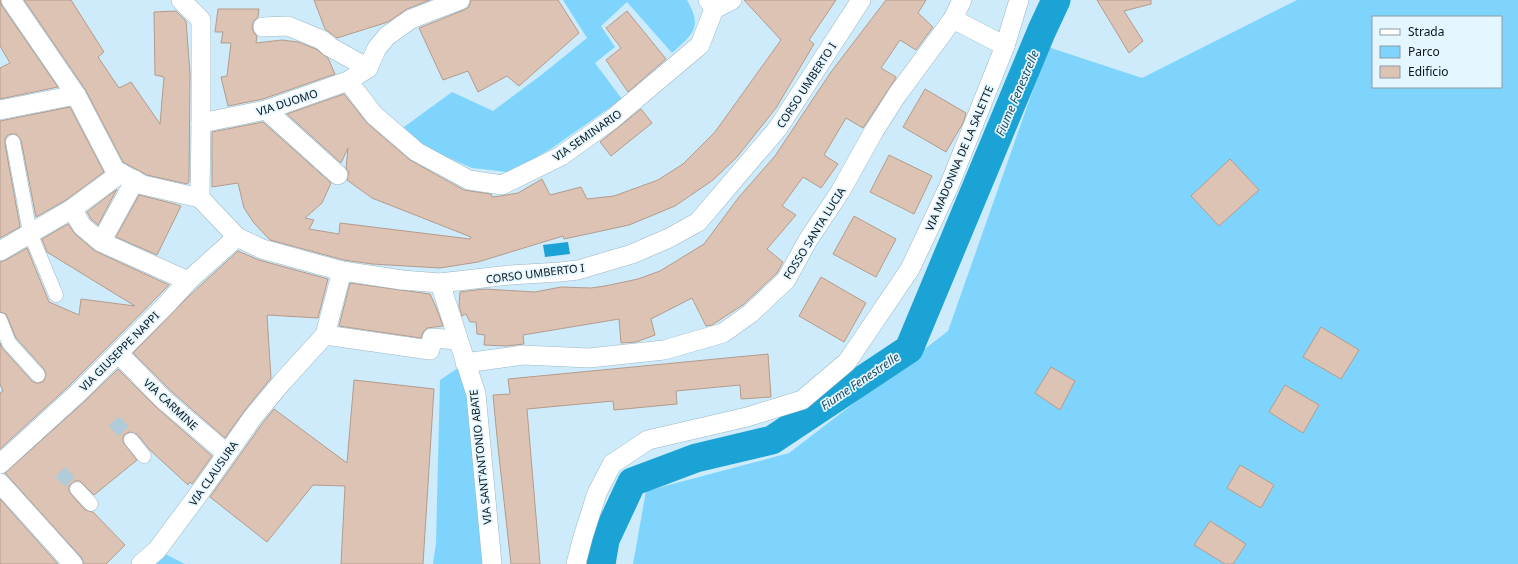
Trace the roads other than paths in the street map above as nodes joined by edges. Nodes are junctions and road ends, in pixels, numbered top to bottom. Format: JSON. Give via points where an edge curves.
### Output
{"nodes":[{"id":1,"x":11,"y":0,"type":"edge"},
{"id":2,"x":180,"y":0,"type":"edge"},
{"id":3,"x":460,"y":0,"type":"edge"},
{"id":4,"x":732,"y":0,"type":"edge"},
{"id":5,"x":861,"y":0,"type":"edge"},
{"id":6,"x":962,"y":0,"type":"edge"},
{"id":7,"x":1019,"y":0,"type":"edge"},
{"id":8,"x":711,"y":5,"type":"edge"},
{"id":9,"x":953,"y":19,"type":"junction"},
{"id":10,"x":263,"y":27,"type":"dead end"},
{"id":11,"x":1005,"y":46,"type":"junction"},
{"id":12,"x":368,"y":68,"type":"junction"},
{"id":13,"x":348,"y":81,"type":"junction"},
{"id":14,"x":76,"y":95,"type":"junction"},
{"id":15,"x":0,"y":110,"type":"edge"},
{"id":16,"x":266,"y":110,"type":"junction"},
{"id":17,"x":201,"y":123,"type":"junction"},
{"id":18,"x":13,"y":142,"type":"dead end"},
{"id":19,"x":338,"y":175,"type":"dead end"},
{"id":20,"x":128,"y":177,"type":"junction"},
{"id":21,"x":200,"y":198,"type":"junction"},
{"id":22,"x":72,"y":209,"type":"junction"},
{"id":23,"x":30,"y":233,"type":"junction"},
{"id":24,"x":237,"y":237,"type":"junction"},
{"id":25,"x":101,"y":242,"type":"junction"},
{"id":26,"x":0,"y":251,"type":"edge"},
{"id":27,"x":342,"y":271,"type":"junction"},
{"id":28,"x":188,"y":281,"type":"junction"},
{"id":29,"x":440,"y":283,"type":"junction"},
{"id":30,"x":56,"y":295,"type":"dead end"},
{"id":31,"x":0,"y":320,"type":"edge"},
{"id":32,"x":325,"y":335,"type":"junction"},
{"id":33,"x":457,"y":340,"type":"junction"},
{"id":34,"x":118,"y":353,"type":"junction"},
{"id":35,"x":465,"y":363,"type":"junction"},
{"id":36,"x":38,"y":375,"type":"dead end"},
{"id":37,"x":131,"y":440,"type":"tunnel mouth"},
{"id":38,"x":226,"y":453,"type":"junction"},
{"id":39,"x":144,"y":456,"type":"dead end"},
{"id":40,"x":0,"y":464,"type":"edge"},
{"id":41,"x":0,"y":483,"type":"edge"},
{"id":42,"x":77,"y":489,"type":"tunnel mouth"},
{"id":43,"x":91,"y":504,"type":"dead end"},
{"id":44,"x":73,"y":564,"type":"edge"},
{"id":45,"x":141,"y":564,"type":"edge"},
{"id":46,"x":492,"y":564,"type":"edge"},
{"id":47,"x":576,"y":564,"type":"edge"}],
"edges":[{"from":1,"to":14,"type":"street"},
{"from":2,"to":17,"type":"street","via":[[200,20]]},
{"from":3,"to":12,"type":"street","via":[[411,19],[387,36],[377,48]]},
{"from":4,"to":8,"type":"street"},
{"from":5,"to":29,"type":"street","name":"CORSO UMBERTO I","via":[[778,128],[698,222],[632,254],[578,270]]},
{"from":6,"to":9,"type":"street","name":"FOSSO SANTA LUCIA"},
{"from":7,"to":11,"type":"street","name":"VIA MADONNA DE LA SALETTE"},
{"from":8,"to":13,"type":"street","name":"VIA SEMINARIO","via":[[700,44],[611,120],[561,156],[502,185],[469,180],[416,152],[374,115]]},
{"from":9,"to":11,"type":"street"},
{"from":9,"to":35,"type":"street","name":"FOSSO SANTA LUCIA","via":[[874,130],[840,192],[808,240],[786,280],[752,313],[723,333],[664,350],[589,358],[523,355]]},
{"from":10,"to":12,"type":"street","via":[[288,26],[322,40]]},
{"from":11,"to":47,"type":"street","name":"VIA MADONNA DE LA SALETTE","via":[[949,186],[910,269],[847,362],[802,400],[747,417],[648,440],[612,464],[597,493]]},
{"from":12,"to":13,"type":"street","name":"VIA DUOMO"},
{"from":13,"to":16,"type":"street","name":"VIA DUOMO"},
{"from":14,"to":15,"type":"street"},
{"from":14,"to":20,"type":"street","via":[[115,170]]},
{"from":16,"to":17,"type":"street","name":"VIA DUOMO"},
{"from":16,"to":19,"type":"street"},
{"from":17,"to":21,"type":"street"},
{"from":18,"to":23,"type":"street"},
{"from":20,"to":21,"type":"street","via":[[143,184]]},
{"from":20,"to":22,"type":"street"},
{"from":20,"to":25,"type":"street"},
{"from":21,"to":24,"type":"street"},
{"from":22,"to":23,"type":"street"},
{"from":22,"to":25,"type":"street","via":[[82,226]]},
{"from":23,"to":26,"type":"street"},
{"from":23,"to":30,"type":"street"},
{"from":24,"to":27,"type":"street","name":"CORSO UMBERTO I","via":[[262,249]]},
{"from":24,"to":28,"type":"street","name":"VIA GIUSEPPE NAPPI"},
{"from":25,"to":28,"type":"street"},
{"from":27,"to":29,"type":"street","name":"CORSO UMBERTO I"},
{"from":27,"to":32,"type":"street"},
{"from":28,"to":34,"type":"street","name":"VIA GIUSEPPE NAPPI"},
{"from":29,"to":33,"type":"street","name":"VIA SANT'ANTONIO ABATE"},
{"from":31,"to":36,"type":"street","via":[[10,343]]},
{"from":32,"to":33,"type":"street","via":[[430,350],[432,338]]},
{"from":32,"to":38,"type":"street","name":"VIA CLAUSURA","via":[[281,375]]},
{"from":33,"to":35,"type":"street","name":"VIA SANT'ANTONIO ABATE"},
{"from":34,"to":38,"type":"street","name":"VIA CARMINE","via":[[164,400]]},
{"from":34,"to":40,"type":"street","name":"VIA GIUSEPPE NAPPI"},
{"from":35,"to":46,"type":"street","name":"VIA SANT'ANTONIO ABATE","via":[[476,394]]},
{"from":37,"to":39,"type":"street"},
{"from":38,"to":45,"type":"street","name":"VIA CLAUSURA","via":[[157,550]]},
{"from":41,"to":44,"type":"street"},
{"from":42,"to":43,"type":"street"}]}
